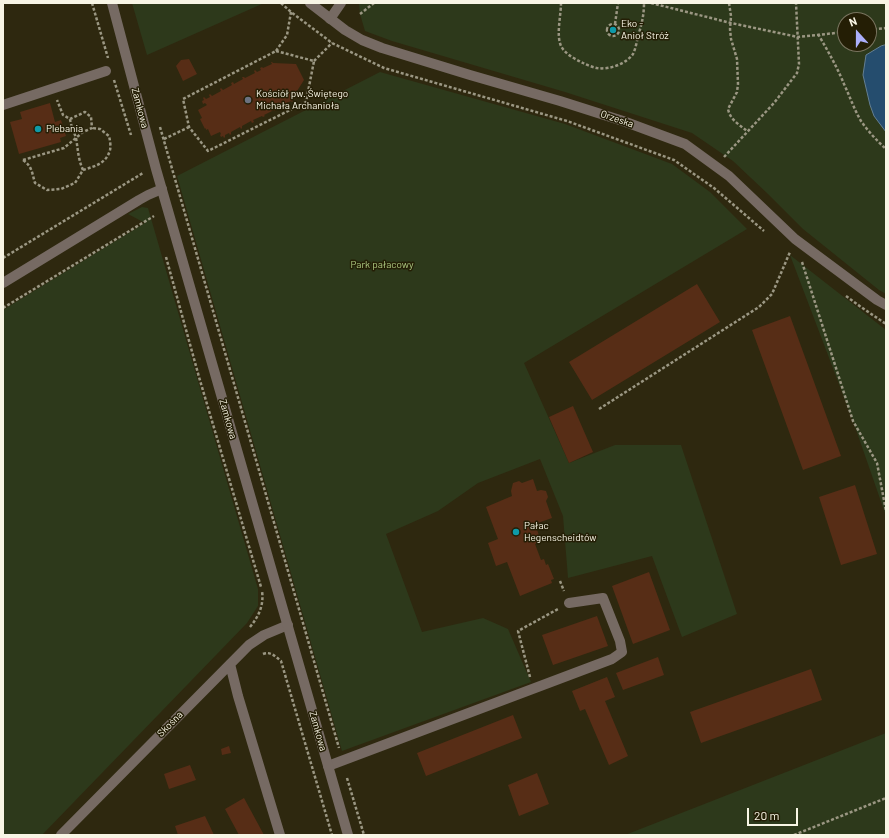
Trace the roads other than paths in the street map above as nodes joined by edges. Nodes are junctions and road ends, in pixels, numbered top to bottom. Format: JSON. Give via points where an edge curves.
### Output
{"nodes":[{"id":1,"x":112,"y":3,"type":"edge"},
{"id":2,"x":310,"y":3,"type":"edge"},
{"id":3,"x":341,"y":3,"type":"edge"},
{"id":4,"x":330,"y":19,"type":"junction"},
{"id":5,"x":109,"y":70,"type":"road end"},
{"id":6,"x":3,"y":105,"type":"edge"},
{"id":7,"x":162,"y":189,"type":"junction"},
{"id":8,"x":3,"y":283,"type":"edge"},
{"id":9,"x":886,"y":305,"type":"edge"},
{"id":10,"x":569,"y":603,"type":"road end"},
{"id":11,"x":288,"y":626,"type":"junction"},
{"id":12,"x":230,"y":664,"type":"junction"},
{"id":13,"x":328,"y":766,"type":"junction"},
{"id":14,"x":61,"y":835,"type":"edge"},
{"id":15,"x":280,"y":835,"type":"edge"},
{"id":16,"x":348,"y":835,"type":"edge"}],
"edges":[{"from":1,"to":7,"type":"street","name":"Zamkowa"},
{"from":2,"to":4,"type":"street","name":"Orzeska"},
{"from":3,"to":4,"type":"street"},
{"from":4,"to":9,"type":"street","name":"Orzeska","via":[[362,40],[382,48],[560,101],[685,144],[730,176],[795,239]]},
{"from":5,"to":6,"type":"street"},
{"from":7,"to":8,"type":"street"},
{"from":7,"to":11,"type":"street","name":"Zamkowa"},
{"from":10,"to":13,"type":"street","via":[[603,598],[622,652],[612,659]]},
{"from":11,"to":12,"type":"street","name":"Skośna","via":[[264,635],[249,645]]},
{"from":11,"to":13,"type":"street","name":"Zamkowa"},
{"from":12,"to":14,"type":"street","name":"Skośna"},
{"from":12,"to":15,"type":"street"},
{"from":13,"to":16,"type":"street","name":"Zamkowa"}]}
